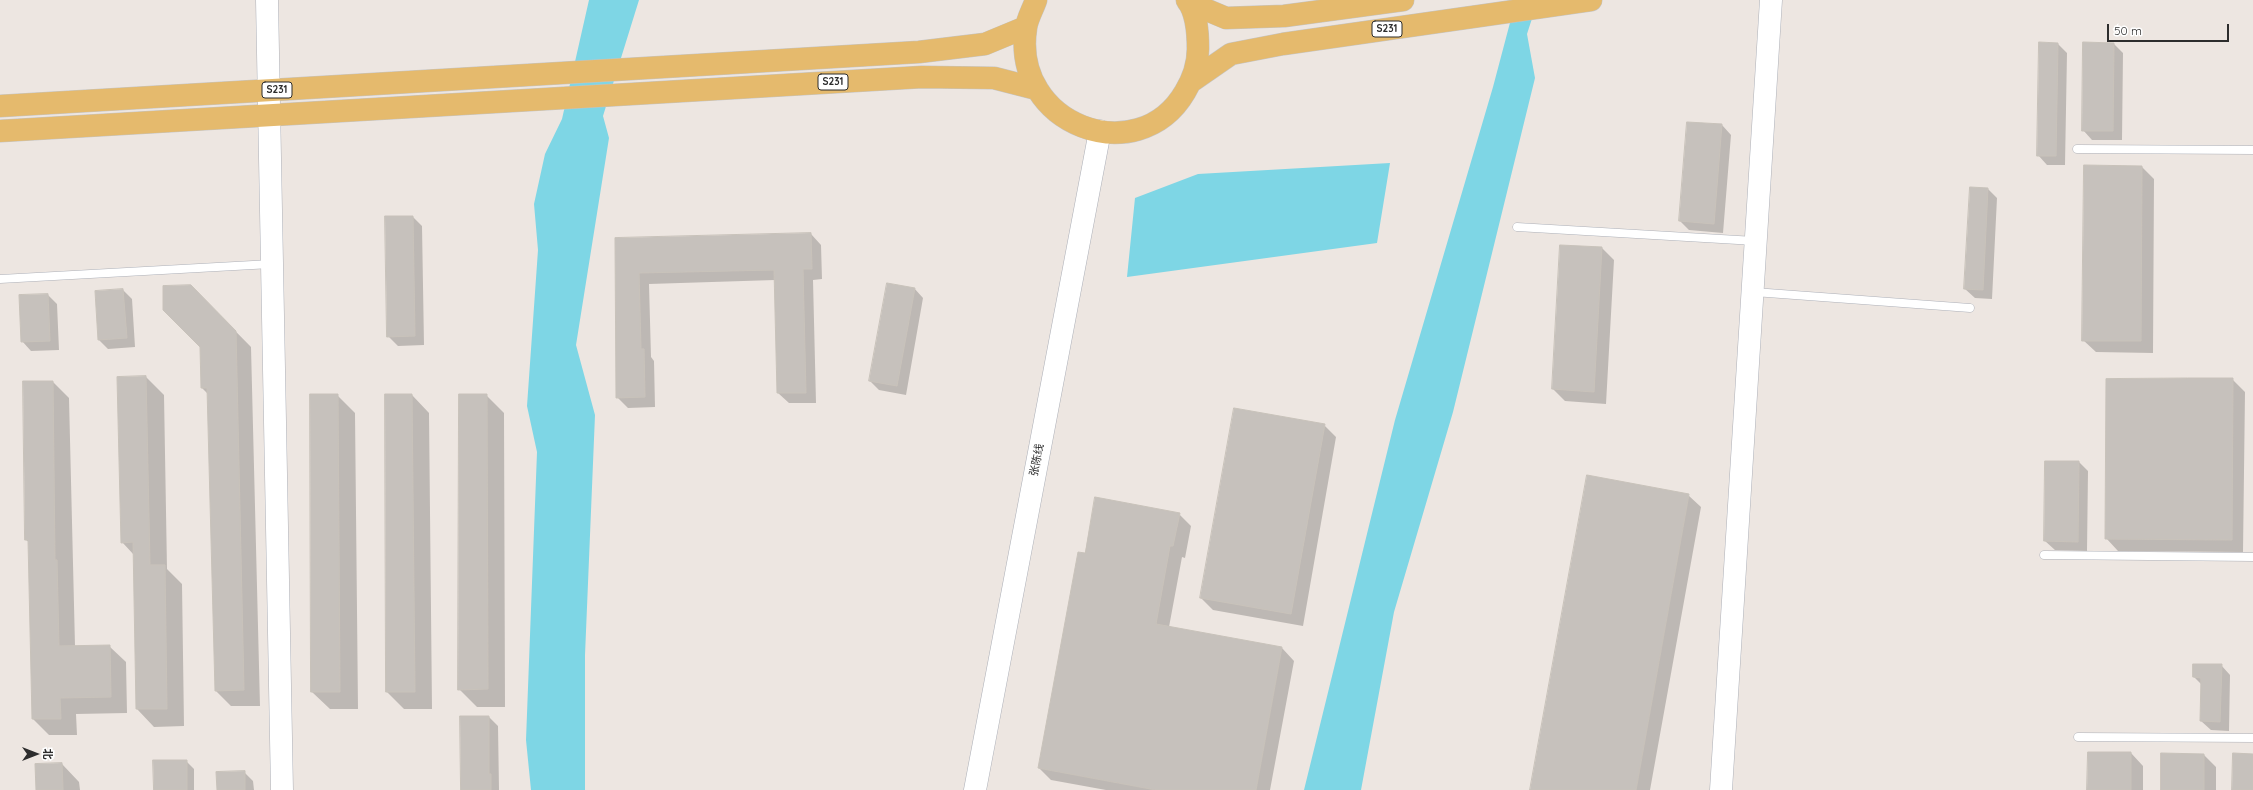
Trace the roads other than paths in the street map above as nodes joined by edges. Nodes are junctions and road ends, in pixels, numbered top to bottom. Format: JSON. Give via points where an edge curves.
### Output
{"nodes":[{"id":1,"x":267,"y":0,"type":"edge"},
{"id":2,"x":1036,"y":0,"type":"edge"},
{"id":3,"x":1403,"y":0,"type":"edge"},
{"id":4,"x":1591,"y":0,"type":"edge"},
{"id":5,"x":1771,"y":0,"type":"edge"},
{"id":6,"x":1187,"y":1,"type":"edge"},
{"id":7,"x":1026,"y":27,"type":"junction"},
{"id":8,"x":1192,"y":81,"type":"junction"},
{"id":9,"x":1037,"y":89,"type":"junction"},
{"id":10,"x":269,"y":90,"type":"junction"},
{"id":11,"x":0,"y":106,"type":"edge"},
{"id":12,"x":268,"y":115,"type":"junction"},
{"id":13,"x":0,"y":131,"type":"edge"},
{"id":14,"x":1100,"y":131,"type":"junction"},
{"id":15,"x":2077,"y":149,"type":"dead end"},
{"id":16,"x":2253,"y":150,"type":"edge"},
{"id":17,"x":1517,"y":227,"type":"dead end"},
{"id":18,"x":1756,"y":241,"type":"junction"},
{"id":19,"x":271,"y":264,"type":"junction"},
{"id":20,"x":0,"y":279,"type":"edge"},
{"id":21,"x":1753,"y":292,"type":"junction"},
{"id":22,"x":1970,"y":308,"type":"dead end"},
{"id":23,"x":2044,"y":555,"type":"dead end"},
{"id":24,"x":2253,"y":557,"type":"edge"},
{"id":25,"x":2078,"y":737,"type":"dead end"},
{"id":26,"x":2253,"y":738,"type":"edge"},
{"id":27,"x":282,"y":790,"type":"edge"},
{"id":28,"x":975,"y":790,"type":"edge"},
{"id":29,"x":1721,"y":790,"type":"edge"}],
"edges":[{"from":1,"to":10,"type":"street"},
{"from":2,"to":7,"type":"main road"},
{"from":3,"to":6,"type":"main road","via":[[1284,16],[1226,18]]},
{"from":4,"to":8,"type":"main road","number":"S231","via":[[1283,44],[1231,54]]},
{"from":5,"to":18,"type":"street"},
{"from":6,"to":8,"type":"main road","via":[[1198,30],[1198,59]]},
{"from":7,"to":9,"type":"main road","via":[[1024,56]]},
{"from":7,"to":10,"type":"main road","number":"S231","via":[[985,44],[953,49]]},
{"from":8,"to":14,"type":"main road","via":[[1181,99],[1166,114],[1143,127],[1114,133]]},
{"from":9,"to":12,"type":"main road","number":"S231","via":[[994,78],[922,77]]},
{"from":9,"to":14,"type":"main road","via":[[1043,100],[1061,117],[1084,128]]},
{"from":10,"to":11,"type":"main road","number":"S231"},
{"from":10,"to":12,"type":"street"},
{"from":12,"to":13,"type":"main road","number":"S231"},
{"from":12,"to":19,"type":"street"},
{"from":14,"to":28,"type":"street","name":"张陈线"},
{"from":15,"to":16,"type":"lane"},
{"from":17,"to":18,"type":"lane"},
{"from":18,"to":21,"type":"street"},
{"from":19,"to":20,"type":"lane"},
{"from":19,"to":27,"type":"street"},
{"from":21,"to":22,"type":"lane"},
{"from":21,"to":29,"type":"street"},
{"from":23,"to":24,"type":"lane"},
{"from":25,"to":26,"type":"lane"}]}
